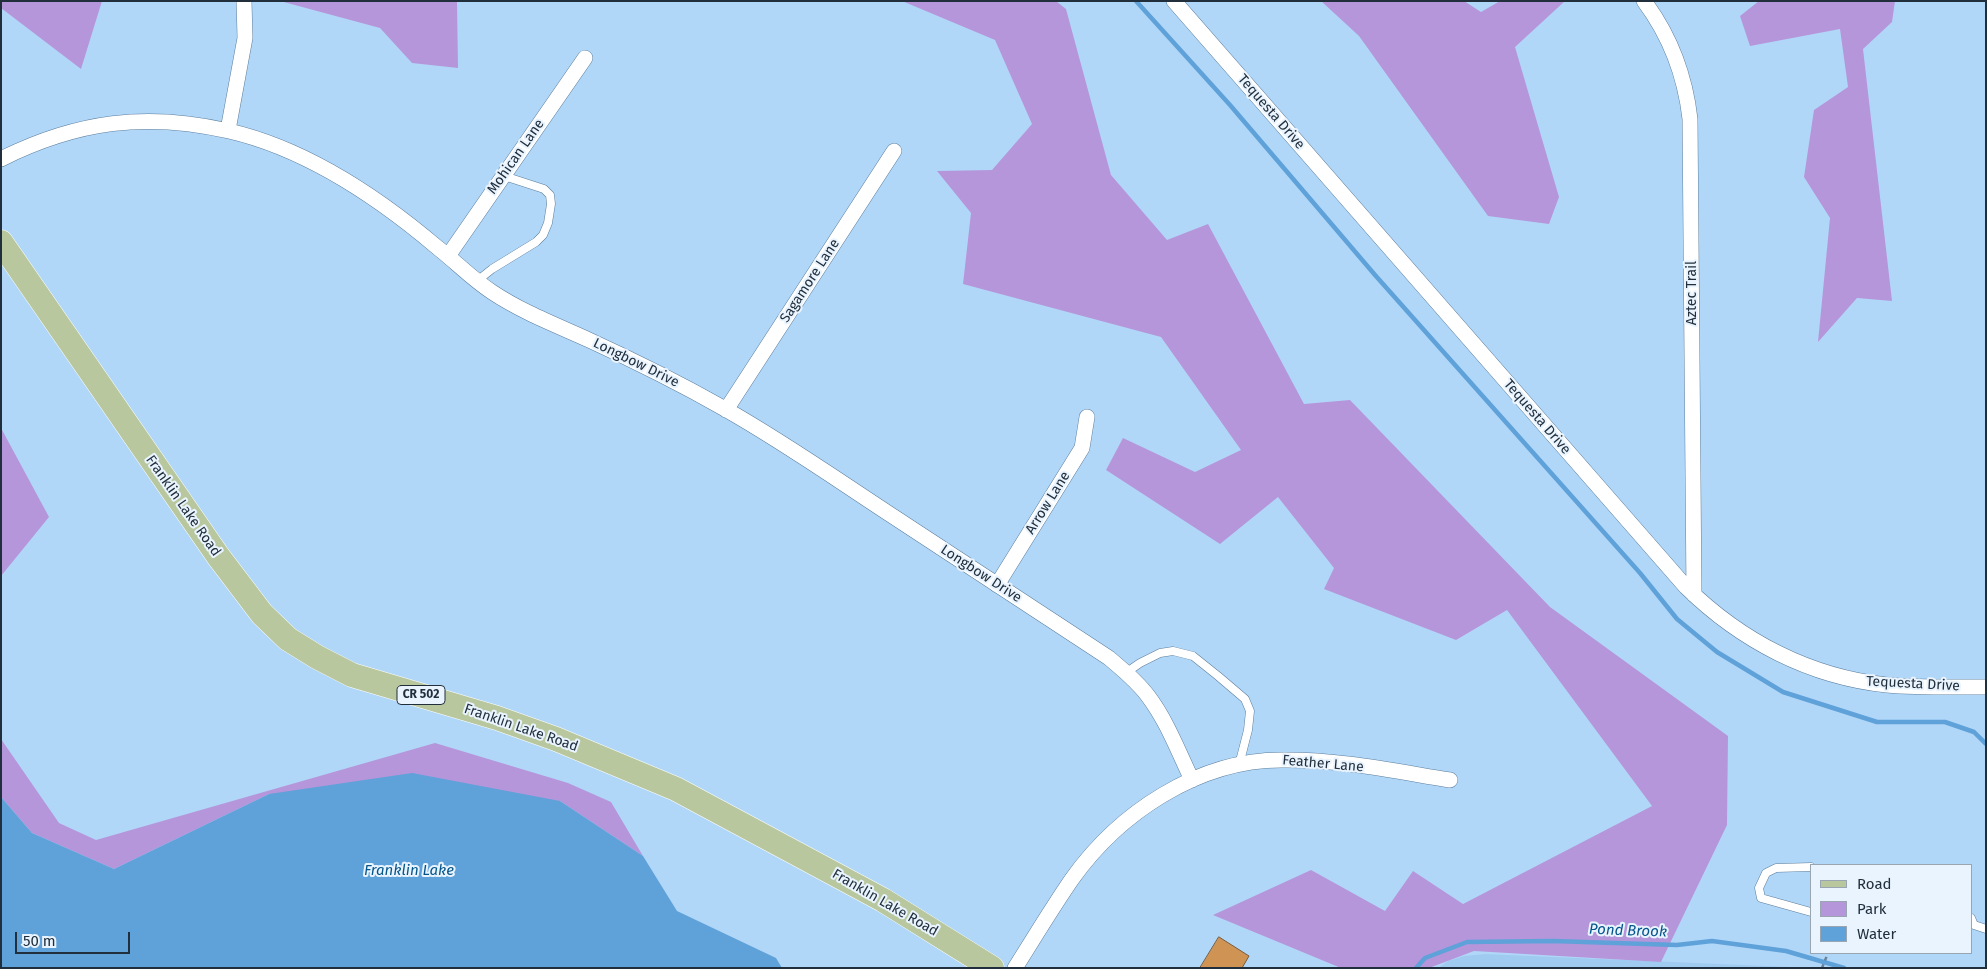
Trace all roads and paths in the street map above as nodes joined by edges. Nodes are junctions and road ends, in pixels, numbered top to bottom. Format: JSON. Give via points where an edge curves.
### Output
{"nodes":[{"id":1,"x":244,"y":1,"type":"edge"},
{"id":2,"x":1174,"y":1,"type":"edge"},
{"id":3,"x":1644,"y":1,"type":"edge"},
{"id":4,"x":585,"y":58,"type":"dead end"},
{"id":5,"x":228,"y":130,"type":"junction"},
{"id":6,"x":894,"y":151,"type":"dead end"},
{"id":7,"x":1,"y":159,"type":"edge"},
{"id":8,"x":504,"y":176,"type":"junction"},
{"id":9,"x":1,"y":242,"type":"edge"},
{"id":10,"x":448,"y":256,"type":"junction"},
{"id":11,"x":477,"y":281,"type":"junction"},
{"id":12,"x":726,"y":410,"type":"junction"},
{"id":13,"x":1087,"y":417,"type":"dead end"},
{"id":14,"x":997,"y":585,"type":"junction"},
{"id":15,"x":1694,"y":595,"type":"junction"},
{"id":16,"x":1127,"y":672,"type":"junction"},
{"id":17,"x":1986,"y":687,"type":"edge"},
{"id":18,"x":1239,"y":765,"type":"junction"},
{"id":19,"x":1192,"y":780,"type":"junction"},
{"id":20,"x":1450,"y":780,"type":"dead end"},
{"id":21,"x":1810,"y":867,"type":"edge"},
{"id":22,"x":1810,"y":912,"type":"edge"},
{"id":23,"x":1972,"y":924,"type":"edge"},
{"id":24,"x":1986,"y":929,"type":"edge"},
{"id":25,"x":1828,"y":954,"type":"edge"},
{"id":26,"x":992,"y":968,"type":"edge"},
{"id":27,"x":1015,"y":968,"type":"edge"},
{"id":28,"x":1822,"y":968,"type":"edge"}],
"edges":[{"from":1,"to":5,"type":"street","via":[[245,38]]},
{"from":2,"to":15,"type":"street","name":"Tequesta Drive"},
{"from":3,"to":15,"type":"street","name":"Aztec Trail","via":[[1669,40],[1679,64],[1687,91],[1690,120]]},
{"from":4,"to":8,"type":"street","name":"Mohican Lane"},
{"from":5,"to":7,"type":"street","name":"Longbow Drive","via":[[170,122],[106,124],[76,129],[43,140]]},
{"from":5,"to":10,"type":"street","name":"Longbow Drive","via":[[291,151],[322,166],[359,188]]},
{"from":6,"to":12,"type":"street","name":"Sagamore Lane"},
{"from":8,"to":10,"type":"street","name":"Mohican Lane"},
{"from":8,"to":11,"type":"lane","via":[[544,189],[550,195],[548,223],[536,242]]},
{"from":9,"to":26,"type":"main road","name":"Franklin Lake Road","number":"CR 502","via":[[218,556],[262,614],[288,639],[317,658],[352,674],[497,718],[676,789],[883,900]]},
{"from":10,"to":11,"type":"street","name":"Longbow Drive"},
{"from":11,"to":12,"type":"street","name":"Longbow Drive","via":[[525,311],[660,374]]},
{"from":12,"to":14,"type":"street","name":"Longbow Drive","via":[[794,450]]},
{"from":13,"to":14,"type":"street","name":"Arrow Lane","via":[[1082,448]]},
{"from":14,"to":16,"type":"street","name":"Longbow Drive"},
{"from":15,"to":17,"type":"street","name":"Tequesta Drive","via":[[1720,618],[1763,646],[1826,673],[1888,685]]},
{"from":16,"to":18,"type":"lane","via":[[1160,653],[1173,651],[1193,656],[1218,676],[1245,699],[1250,711]]},
{"from":16,"to":19,"type":"street","name":"Longbow Drive","via":[[1148,695],[1163,719]]},
{"from":18,"to":19,"type":"street","name":"Feather Lane"},
{"from":18,"to":20,"type":"street","name":"Feather Lane","via":[[1316,760]]},
{"from":19,"to":27,"type":"street","name":"Feather Lane","via":[[1155,800],[1096,850],[1073,878]]},
{"from":21,"to":22,"type":"lane","via":[[1776,868],[1766,873],[1759,888],[1761,898]]},
{"from":23,"to":24,"type":"lane"},
{"from":25,"to":28,"type":"path"}]}
